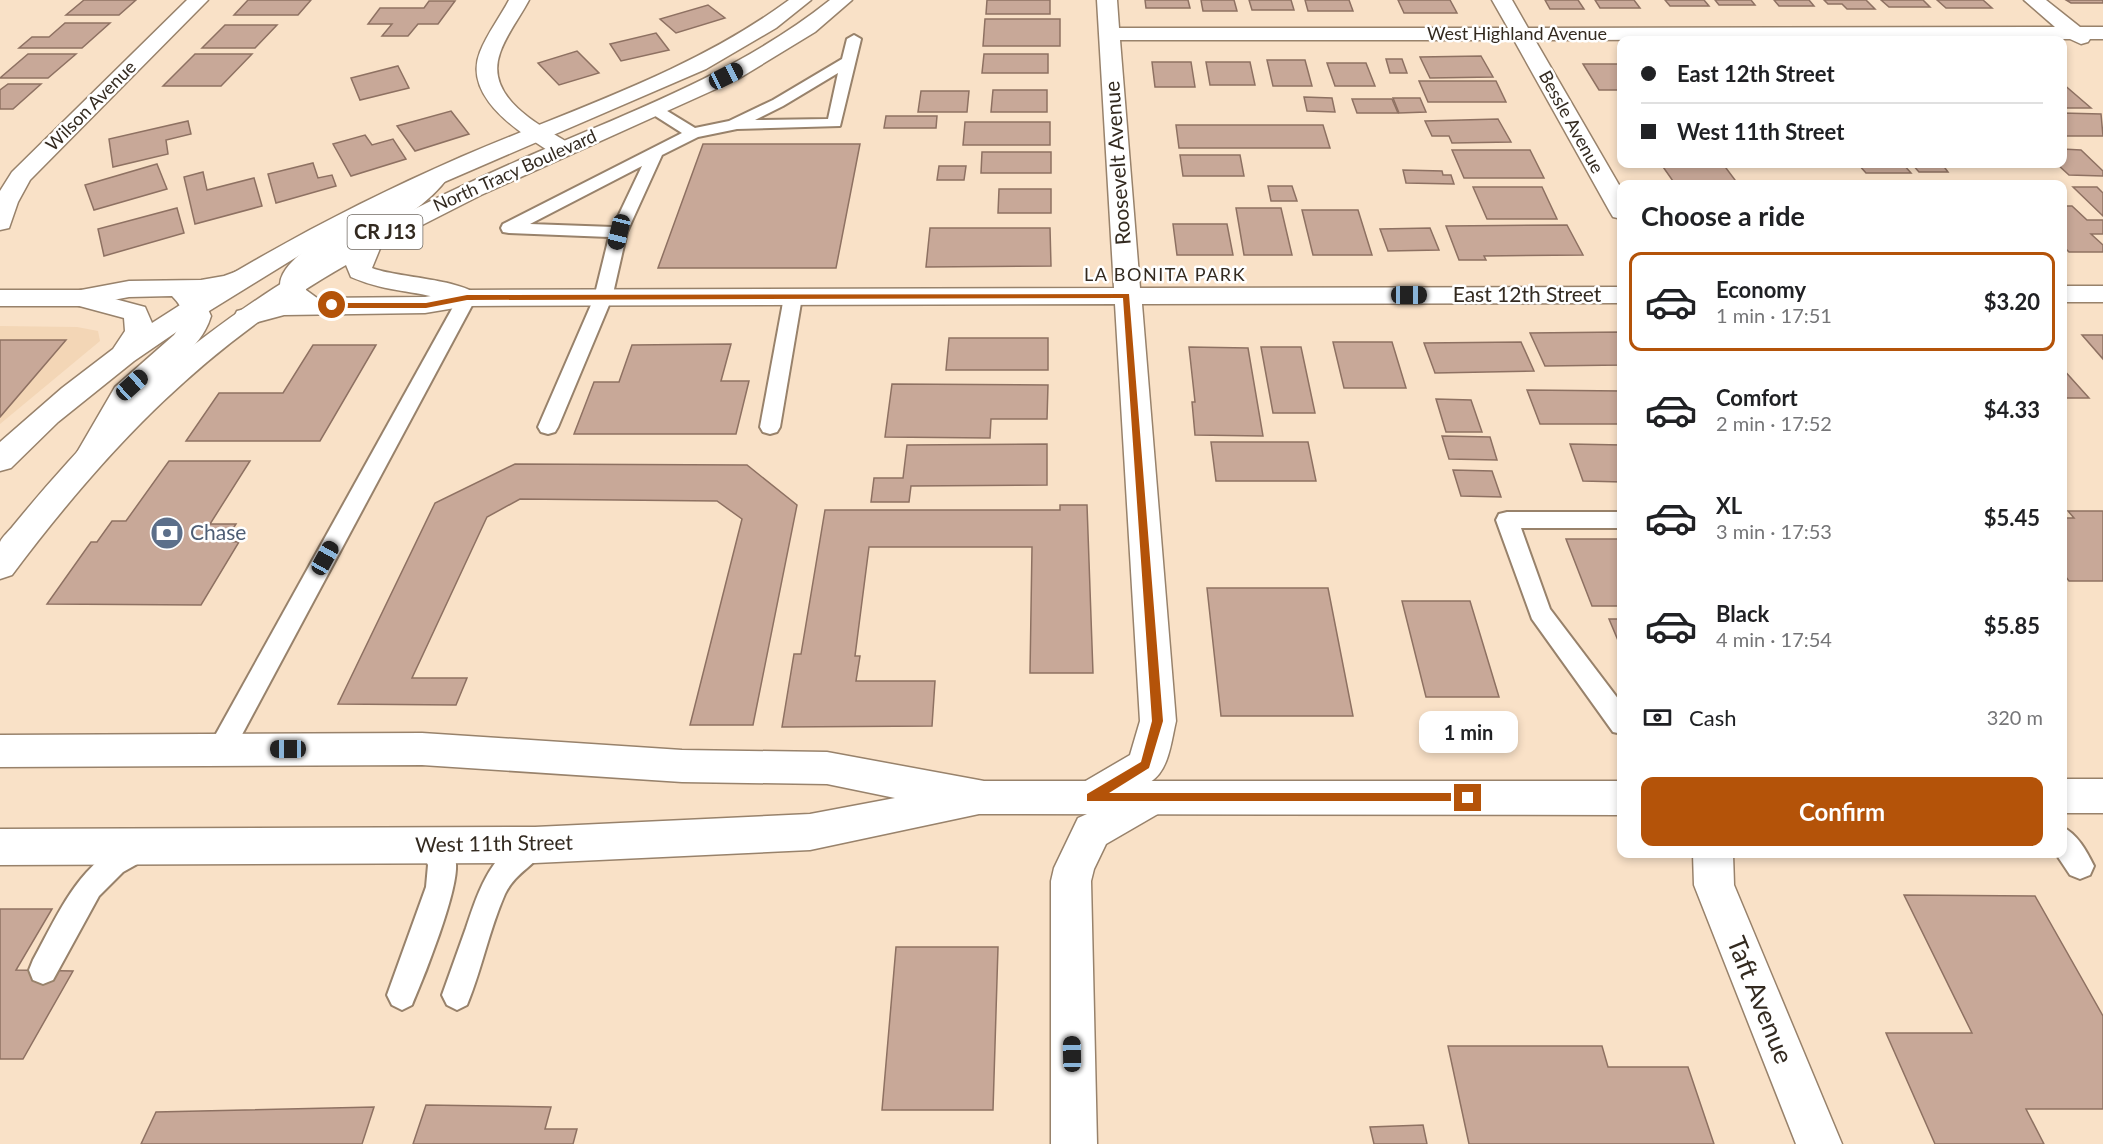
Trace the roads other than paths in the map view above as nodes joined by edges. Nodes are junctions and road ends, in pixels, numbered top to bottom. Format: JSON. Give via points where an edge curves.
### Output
{"nodes":[{"id":1,"x":198,"y":0,"type":"edge"},
{"id":2,"x":519,"y":0,"type":"edge"},
{"id":3,"x":801,"y":0,"type":"edge"},
{"id":4,"x":842,"y":0,"type":"edge"},
{"id":5,"x":1107,"y":0,"type":"edge"},
{"id":6,"x":1502,"y":0,"type":"edge"},
{"id":7,"x":2034,"y":0,"type":"edge"},
{"id":8,"x":2075,"y":33,"type":"junction"},
{"id":9,"x":1110,"y":34,"type":"junction"},
{"id":10,"x":1522,"y":34,"type":"junction"},
{"id":11,"x":854,"y":39,"type":"dead end"},
{"id":12,"x":2099,"y":42,"type":"edge"},
{"id":13,"x":848,"y":61,"type":"junction"},
{"id":14,"x":654,"y":109,"type":"junction"},
{"id":15,"x":733,"y":125,"type":"junction"},
{"id":16,"x":538,"y":133,"type":"junction"},
{"id":17,"x":693,"y":134,"type":"junction"},
{"id":18,"x":562,"y":149,"type":"junction"},
{"id":19,"x":656,"y":153,"type":"junction"},
{"id":20,"x":437,"y":176,"type":"junction"},
{"id":21,"x":1617,"y":203,"type":"edge"},
{"id":22,"x":0,"y":223,"type":"edge"},
{"id":23,"x":619,"y":232,"type":"junction"},
{"id":24,"x":371,"y":240,"type":"junction"},
{"id":25,"x":2067,"y":294,"type":"edge"},
{"id":26,"x":2103,"y":294,"type":"edge"},
{"id":27,"x":1126,"y":295,"type":"junction"},
{"id":28,"x":1617,"y":296,"type":"edge"},
{"id":29,"x":300,"y":297,"type":"junction"},
{"id":30,"x":793,"y":297,"type":"junction"},
{"id":31,"x":0,"y":298,"type":"edge"},
{"id":32,"x":81,"y":298,"type":"junction"},
{"id":33,"x":188,"y":298,"type":"junction"},
{"id":34,"x":467,"y":298,"type":"junction"},
{"id":35,"x":603,"y":298,"type":"junction"},
{"id":36,"x":122,"y":356,"type":"junction"},
{"id":37,"x":548,"y":427,"type":"dead end"},
{"id":38,"x":770,"y":427,"type":"dead end"},
{"id":39,"x":91,"y":454,"type":"junction"},
{"id":40,"x":0,"y":460,"type":"edge"},
{"id":41,"x":1617,"y":520,"type":"edge"},
{"id":42,"x":0,"y":566,"type":"edge"},
{"id":43,"x":1617,"y":717,"type":"edge"},
{"id":44,"x":221,"y":749,"type":"junction"},
{"id":45,"x":0,"y":751,"type":"edge"},
{"id":46,"x":2067,"y":796,"type":"edge"},
{"id":47,"x":2103,"y":796,"type":"edge"},
{"id":48,"x":984,"y":798,"type":"junction"},
{"id":49,"x":1091,"y":798,"type":"junction"},
{"id":50,"x":1149,"y":798,"type":"junction"},
{"id":51,"x":1617,"y":798,"type":"edge"},
{"id":52,"x":535,"y":845,"type":"junction"},
{"id":53,"x":144,"y":846,"type":"junction"},
{"id":54,"x":431,"y":846,"type":"junction"},
{"id":55,"x":2067,"y":846,"type":"edge"},
{"id":56,"x":0,"y":847,"type":"edge"},
{"id":57,"x":1713,"y":858,"type":"edge"},
{"id":58,"x":2080,"y":866,"type":"dead end"},
{"id":59,"x":43,"y":970,"type":"dead end"},
{"id":60,"x":402,"y":995,"type":"dead end"},
{"id":61,"x":457,"y":995,"type":"dead end"},
{"id":62,"x":1074,"y":1144,"type":"edge"},
{"id":63,"x":1819,"y":1144,"type":"edge"}],
"edges":[{"from":1,"to":22,"type":"street","name":"Wilson Avenue","via":[[20,177]]},
{"from":2,"to":16,"type":"street","via":[[489,54],[488,71],[498,103]]},
{"from":3,"to":16,"type":"street","name":"North Tracy Boulevard","number":"CR J13","via":[[754,33],[710,57]]},
{"from":4,"to":14,"type":"street","name":"North Tracy Boulevard","number":"CR J13","via":[[762,57]]},
{"from":5,"to":9,"type":"street","name":"Roosevelt Avenue"},
{"from":6,"to":10,"type":"street","name":"Bessle Avenue"},
{"from":7,"to":8,"type":"street"},
{"from":8,"to":10,"type":"street","name":"West Highland Avenue"},
{"from":8,"to":12,"type":"street","name":"West Highland Avenue"},
{"from":9,"to":10,"type":"street","name":"West Highland Avenue"},
{"from":9,"to":27,"type":"street","name":"Roosevelt Avenue"},
{"from":10,"to":21,"type":"street","name":"Bessle Avenue"},
{"from":11,"to":13,"type":"lane"},
{"from":13,"to":15,"type":"lane"},
{"from":13,"to":15,"type":"lane","via":[[835,123]]},
{"from":14,"to":17,"type":"lane"},
{"from":14,"to":18,"type":"street","name":"North Tracy Boulevard","number":"CR J13"},
{"from":15,"to":17,"type":"lane"},
{"from":16,"to":18,"type":"street"},
{"from":16,"to":20,"type":"street","name":"North Tracy Boulevard","number":"CR J13"},
{"from":17,"to":19,"type":"lane"},
{"from":18,"to":24,"type":"street","name":"North Tracy Boulevard","number":"CR J13"},
{"from":19,"to":23,"type":"lane"},
{"from":19,"to":23,"type":"lane","via":[[509,228]]},
{"from":20,"to":29,"type":"street","via":[[400,208],[300,265],[292,276]]},
{"from":20,"to":33,"type":"street","name":"North Tracy Boulevard","number":"CR J13","via":[[355,215],[246,276]]},
{"from":23,"to":35,"type":"lane"},
{"from":24,"to":29,"type":"street","name":"North Tracy Boulevard","number":"CR J13"},
{"from":24,"to":34,"type":"street","via":[[360,272],[381,282],[443,290]]},
{"from":25,"to":26,"type":"street"},
{"from":27,"to":28,"type":"street","name":"East 12th Street"},
{"from":27,"to":30,"type":"street","name":"East 12th Street"},
{"from":27,"to":49,"type":"street","name":"Roosevelt Avenue","via":[[1158,721],[1146,765]]},
{"from":29,"to":34,"type":"street","name":"East 12th Street","via":[[426,305]]},
{"from":29,"to":39,"type":"street","name":"East 12th Street","via":[[283,308],[247,317],[165,382]]},
{"from":30,"to":35,"type":"street","name":"East 12th Street"},
{"from":30,"to":38,"type":"lane"},
{"from":31,"to":32,"type":"street"},
{"from":32,"to":33,"type":"street","via":[[129,289]]},
{"from":32,"to":36,"type":"street","via":[[136,314],[141,323],[137,336]]},
{"from":33,"to":36,"type":"street"},
{"from":33,"to":39,"type":"street","via":[[200,316],[191,334],[132,385]]},
{"from":34,"to":35,"type":"street","name":"East 12th Street"},
{"from":34,"to":44,"type":"lane"},
{"from":35,"to":37,"type":"lane"},
{"from":36,"to":40,"type":"street","via":[[54,410]]},
{"from":39,"to":42,"type":"street"},
{"from":41,"to":43,"type":"lane","via":[[1507,520],[1540,613]]},
{"from":44,"to":45,"type":"street","name":"West 11th Street"},
{"from":44,"to":48,"type":"street","name":"West 11th Street","via":[[475,751],[682,766],[827,768]]},
{"from":46,"to":47,"type":"street"},
{"from":48,"to":49,"type":"street","name":"West 11th Street"},
{"from":48,"to":52,"type":"street","name":"West 11th Street","via":[[810,832]]},
{"from":49,"to":50,"type":"street","name":"West 11th Street"},
{"from":50,"to":51,"type":"street","name":"West 11th Street"},
{"from":50,"to":62,"type":"street","via":[[1092,831],[1071,881]]},
{"from":52,"to":54,"type":"street","name":"West 11th Street"},
{"from":52,"to":61,"type":"lane","via":[[511,862],[494,886]]},
{"from":53,"to":54,"type":"street","name":"West 11th Street"},
{"from":53,"to":56,"type":"street","name":"West 11th Street"},
{"from":53,"to":59,"type":"lane","via":[[112,863],[89,887]]},
{"from":54,"to":60,"type":"lane","via":[[442,863],[440,887]]},
{"from":55,"to":58,"type":"lane"},
{"from":57,"to":63,"type":"street","name":"Taft Avenue","via":[[1714,885]]}]}
